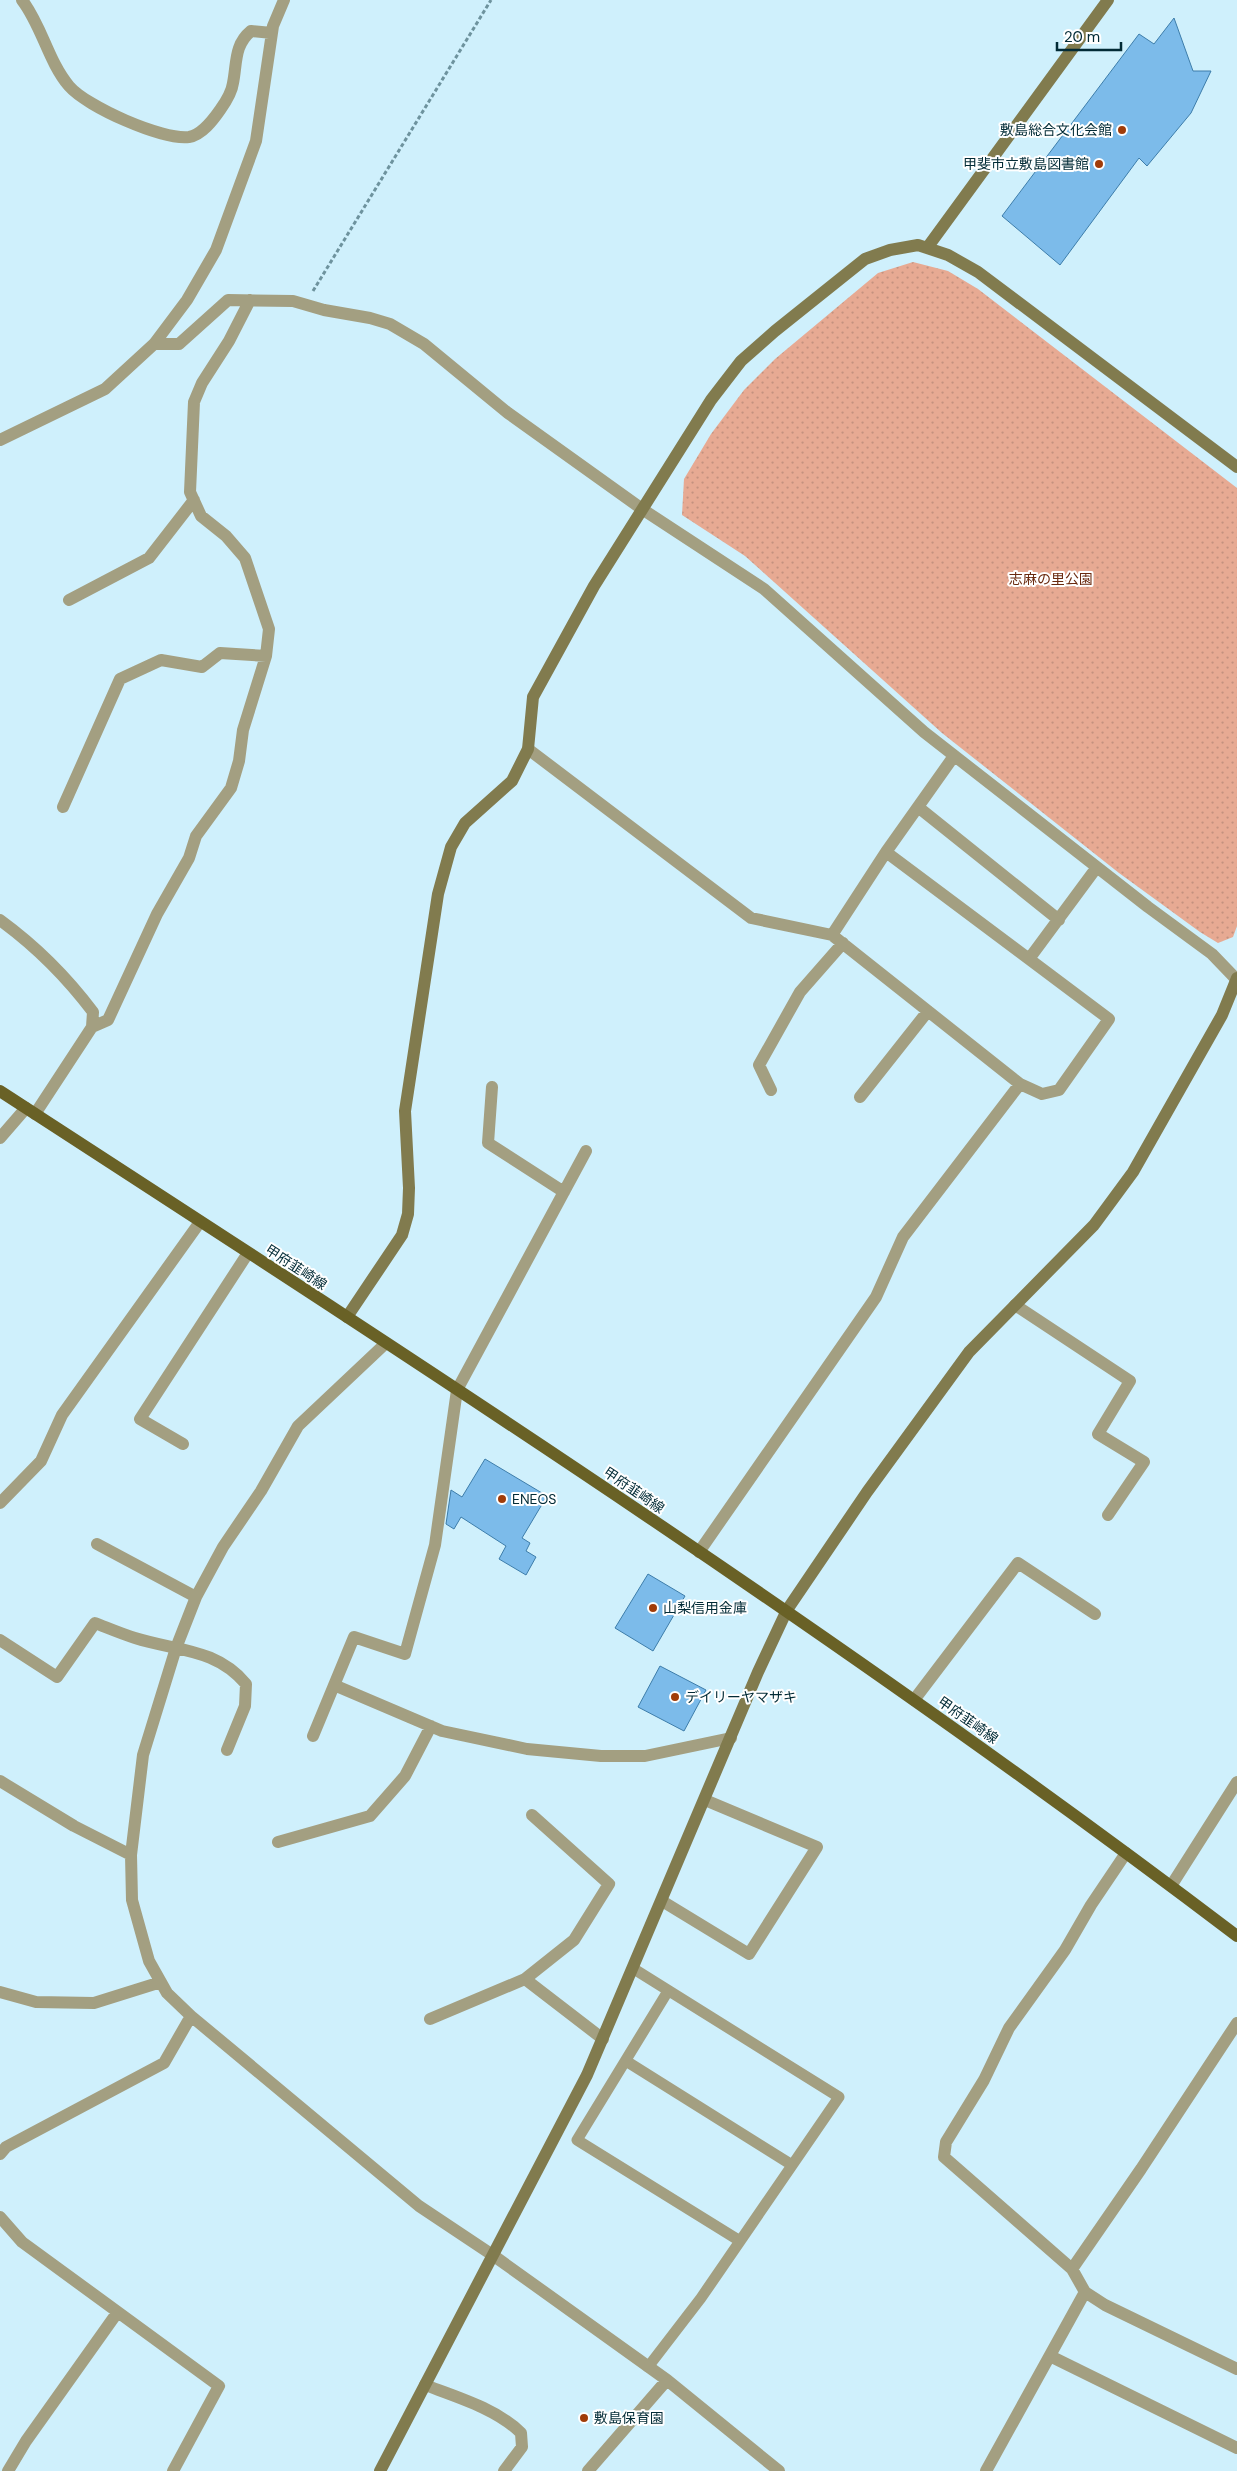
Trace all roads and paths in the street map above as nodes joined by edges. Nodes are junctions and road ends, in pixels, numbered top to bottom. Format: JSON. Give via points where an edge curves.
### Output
{"nodes":[{"id":1,"x":22,"y":0,"type":"edge"},
{"id":2,"x":284,"y":0,"type":"edge"},
{"id":3,"x":491,"y":0,"type":"edge"},
{"id":4,"x":1108,"y":0,"type":"edge"},
{"id":5,"x":272,"y":33,"type":"junction"},
{"id":6,"x":927,"y":248,"type":"junction"},
{"id":7,"x":250,"y":300,"type":"junction"},
{"id":8,"x":305,"y":304,"type":"junction"},
{"id":9,"x":154,"y":344,"type":"junction"},
{"id":10,"x":0,"y":440,"type":"edge"},
{"id":11,"x":1237,"y":467,"type":"edge"},
{"id":12,"x":194,"y":500,"type":"junction"},
{"id":13,"x":642,"y":509,"type":"junction"},
{"id":14,"x":69,"y":600,"type":"dead end"},
{"id":15,"x":266,"y":656,"type":"junction"},
{"id":16,"x":528,"y":749,"type":"junction"},
{"id":17,"x":954,"y":756,"type":"junction"},
{"id":18,"x":63,"y":807,"type":"dead end"},
{"id":19,"x":918,"y":807,"type":"junction"},
{"id":20,"x":886,"y":852,"type":"junction"},
{"id":21,"x":1097,"y":867,"type":"junction"},
{"id":22,"x":0,"y":920,"type":"edge"},
{"id":23,"x":1058,"y":920,"type":"junction"},
{"id":24,"x":832,"y":935,"type":"junction"},
{"id":25,"x":843,"y":944,"type":"junction"},
{"id":26,"x":1029,"y":959,"type":"junction"},
{"id":27,"x":1237,"y":979,"type":"edge"},
{"id":28,"x":928,"y":1011,"type":"junction"},
{"id":29,"x":92,"y":1027,"type":"junction"},
{"id":30,"x":1020,"y":1084,"type":"junction"},
{"id":31,"x":492,"y":1088,"type":"dead end"},
{"id":32,"x":771,"y":1090,"type":"dead end"},
{"id":33,"x":0,"y":1091,"type":"edge"},
{"id":34,"x":860,"y":1098,"type":"dead end"},
{"id":35,"x":30,"y":1111,"type":"junction"},
{"id":36,"x":0,"y":1138,"type":"edge"},
{"id":37,"x":586,"y":1151,"type":"dead end"},
{"id":38,"x":564,"y":1192,"type":"junction"},
{"id":39,"x":200,"y":1222,"type":"junction"},
{"id":40,"x":248,"y":1253,"type":"junction"},
{"id":41,"x":1015,"y":1305,"type":"junction"},
{"id":42,"x":346,"y":1318,"type":"junction"},
{"id":43,"x":386,"y":1343,"type":"junction"},
{"id":44,"x":457,"y":1390,"type":"junction"},
{"id":45,"x":183,"y":1444,"type":"dead end"},
{"id":46,"x":0,"y":1503,"type":"edge"},
{"id":47,"x":1108,"y":1515,"type":"dead end"},
{"id":48,"x":97,"y":1544,"type":"dead end"},
{"id":49,"x":699,"y":1552,"type":"junction"},
{"id":50,"x":196,"y":1597,"type":"junction"},
{"id":51,"x":787,"y":1610,"type":"junction"},
{"id":52,"x":1096,"y":1614,"type":"dead end"},
{"id":53,"x":0,"y":1640,"type":"edge"},
{"id":54,"x":176,"y":1648,"type":"junction"},
{"id":55,"x":334,"y":1685,"type":"junction"},
{"id":56,"x":914,"y":1700,"type":"junction"},
{"id":57,"x":431,"y":1726,"type":"junction"},
{"id":58,"x":313,"y":1736,"type":"dead end"},
{"id":59,"x":730,"y":1738,"type":"junction"},
{"id":60,"x":227,"y":1750,"type":"dead end"},
{"id":61,"x":0,"y":1782,"type":"edge"},
{"id":62,"x":1237,"y":1782,"type":"edge"},
{"id":63,"x":704,"y":1800,"type":"junction"},
{"id":64,"x":532,"y":1814,"type":"dead end"},
{"id":65,"x":278,"y":1842,"type":"dead end"},
{"id":66,"x":1126,"y":1853,"type":"junction"},
{"id":67,"x":131,"y":1855,"type":"junction"},
{"id":68,"x":1171,"y":1886,"type":"junction"},
{"id":69,"x":662,"y":1901,"type":"junction"},
{"id":70,"x":1237,"y":1936,"type":"edge"},
{"id":71,"x":634,"y":1969,"type":"junction"},
{"id":72,"x":525,"y":1979,"type":"junction"},
{"id":73,"x":161,"y":1982,"type":"junction"},
{"id":74,"x":668,"y":1991,"type":"junction"},
{"id":75,"x":0,"y":1992,"type":"edge"},
{"id":76,"x":192,"y":2016,"type":"junction"},
{"id":77,"x":430,"y":2019,"type":"dead end"},
{"id":78,"x":1237,"y":2024,"type":"edge"},
{"id":79,"x":603,"y":2039,"type":"junction"},
{"id":80,"x":626,"y":2061,"type":"junction"},
{"id":81,"x":0,"y":2154,"type":"edge"},
{"id":82,"x":792,"y":2165,"type":"junction"},
{"id":83,"x":0,"y":2217,"type":"edge"},
{"id":84,"x":740,"y":2241,"type":"junction"},
{"id":85,"x":494,"y":2256,"type":"junction"},
{"id":86,"x":1072,"y":2268,"type":"junction"},
{"id":87,"x":1085,"y":2292,"type":"junction"},
{"id":88,"x":117,"y":2313,"type":"junction"},
{"id":89,"x":1050,"y":2356,"type":"junction"},
{"id":90,"x":648,"y":2367,"type":"junction"},
{"id":91,"x":1237,"y":2369,"type":"edge"},
{"id":92,"x":667,"y":2380,"type":"junction"},
{"id":93,"x":425,"y":2385,"type":"junction"},
{"id":94,"x":1237,"y":2448,"type":"edge"},
{"id":95,"x":8,"y":2471,"type":"edge"},
{"id":96,"x":173,"y":2471,"type":"edge"},
{"id":97,"x":380,"y":2471,"type":"edge"},
{"id":98,"x":504,"y":2471,"type":"edge"},
{"id":99,"x":588,"y":2471,"type":"edge"},
{"id":100,"x":779,"y":2471,"type":"edge"},
{"id":101,"x":986,"y":2471,"type":"edge"}],
"edges":[{"from":1,"to":5,"type":"street","via":[[52,61],[70,87],[83,98],[132,124],[164,136],[191,137],[206,127],[233,85],[242,39],[251,31]]},
{"from":2,"to":5,"type":"street"},
{"from":3,"to":8,"type":"path"},
{"from":4,"to":6,"type":"street"},
{"from":5,"to":9,"type":"street","via":[[256,141],[216,250],[188,300]]},
{"from":6,"to":11,"type":"street","via":[[948,254],[978,272]]},
{"from":6,"to":13,"type":"street","via":[[918,245],[865,259],[741,361],[711,400]]},
{"from":7,"to":8,"type":"street","via":[[293,300]]},
{"from":7,"to":9,"type":"street","via":[[228,300],[179,344]]},
{"from":7,"to":12,"type":"street","via":[[194,402],[190,492]]},
{"from":8,"to":13,"type":"street","via":[[390,324],[424,344],[508,413]]},
{"from":9,"to":10,"type":"street","via":[[105,389]]},
{"from":12,"to":14,"type":"street","via":[[150,558]]},
{"from":12,"to":15,"type":"street","via":[[201,516],[226,536],[245,558],[269,628]]},
{"from":13,"to":16,"type":"street","via":[[539,682],[532,697]]},
{"from":13,"to":17,"type":"street","via":[[764,589]]},
{"from":15,"to":18,"type":"street","via":[[220,653],[202,667],[161,660],[120,679]]},
{"from":15,"to":29,"type":"street","via":[[243,730],[231,788],[196,836],[189,858],[158,914],[108,1020]]},
{"from":16,"to":24,"type":"street","via":[[751,918]]},
{"from":16,"to":42,"type":"street","via":[[512,781],[464,823],[451,847],[438,894],[405,1111],[408,1214],[402,1235]]},
{"from":17,"to":19,"type":"street"},
{"from":17,"to":21,"type":"street"},
{"from":19,"to":20,"type":"street"},
{"from":19,"to":23,"type":"street"},
{"from":20,"to":24,"type":"street"},
{"from":20,"to":26,"type":"street"},
{"from":21,"to":23,"type":"street"},
{"from":21,"to":27,"type":"street","via":[[1212,954]]},
{"from":22,"to":29,"type":"street","via":[[33,944],[71,982],[93,1012]]},
{"from":23,"to":26,"type":"street"},
{"from":24,"to":25,"type":"street"},
{"from":25,"to":28,"type":"street"},
{"from":25,"to":32,"type":"street","via":[[800,992],[759,1065]]},
{"from":26,"to":30,"type":"street","via":[[1109,1019],[1059,1090],[1042,1094]]},
{"from":27,"to":41,"type":"street","via":[[1222,1015],[1133,1172],[1094,1225]]},
{"from":28,"to":30,"type":"street"},
{"from":28,"to":34,"type":"street"},
{"from":29,"to":35,"type":"street"},
{"from":30,"to":49,"type":"street","via":[[903,1237],[876,1297]]},
{"from":31,"to":38,"type":"street","via":[[488,1143]]},
{"from":33,"to":35,"type":"main road","name":"甲府韮崎線"},
{"from":35,"to":36,"type":"street"},
{"from":35,"to":39,"type":"main road","name":"甲府韮崎線"},
{"from":37,"to":38,"type":"street"},
{"from":38,"to":44,"type":"street"},
{"from":39,"to":40,"type":"main road","name":"甲府韮崎線"},
{"from":39,"to":46,"type":"street","via":[[62,1415],[41,1461]]},
{"from":40,"to":42,"type":"main road","name":"甲府韮崎線"},
{"from":40,"to":45,"type":"street","via":[[140,1419]]},
{"from":41,"to":47,"type":"street","via":[[1130,1381],[1098,1434],[1144,1462]]},
{"from":41,"to":51,"type":"street","via":[[969,1352],[866,1492]]},
{"from":42,"to":43,"type":"main road","name":"甲府韮崎線"},
{"from":43,"to":44,"type":"main road","name":"甲府韮崎線"},
{"from":43,"to":50,"type":"street","via":[[298,1426]]},
{"from":44,"to":49,"type":"main road","name":"甲府韮崎線"},
{"from":44,"to":55,"type":"street","via":[[435,1545],[405,1654],[354,1637]]},
{"from":48,"to":50,"type":"street"},
{"from":49,"to":51,"type":"main road","name":"甲府韮崎線"},
{"from":50,"to":54,"type":"street"},
{"from":51,"to":56,"type":"main road","name":"甲府韮崎線"},
{"from":51,"to":59,"type":"street"},
{"from":52,"to":56,"type":"street","via":[[1018,1562]]},
{"from":53,"to":54,"type":"street","via":[[57,1677],[95,1623],[135,1638]]},
{"from":54,"to":60,"type":"street","via":[[210,1656],[237,1673],[246,1684],[245,1706]]},
{"from":54,"to":67,"type":"street","via":[[143,1755]]},
{"from":55,"to":57,"type":"street"},
{"from":55,"to":58,"type":"street"},
{"from":56,"to":66,"type":"main road","name":"甲府韮崎線"},
{"from":57,"to":59,"type":"street","via":[[527,1749],[600,1756],[645,1756]]},
{"from":57,"to":65,"type":"street","via":[[405,1776],[370,1816]]},
{"from":59,"to":63,"type":"street"},
{"from":61,"to":67,"type":"street"},
{"from":62,"to":68,"type":"street"},
{"from":63,"to":69,"type":"street"},
{"from":63,"to":69,"type":"street","via":[[818,1847],[749,1954]]},
{"from":64,"to":72,"type":"street","via":[[609,1884],[574,1940]]},
{"from":66,"to":68,"type":"main road","name":"甲府韮崎線"},
{"from":66,"to":86,"type":"street","via":[[1065,1950],[1010,2028],[984,2080],[946,2142],[944,2158]]},
{"from":67,"to":73,"type":"street","via":[[132,1900],[150,1961]]},
{"from":68,"to":70,"type":"main road","name":"甲府韮崎線"},
{"from":69,"to":71,"type":"street"},
{"from":71,"to":74,"type":"lane"},
{"from":71,"to":79,"type":"street"},
{"from":72,"to":77,"type":"street"},
{"from":72,"to":79,"type":"street"},
{"from":73,"to":75,"type":"street","via":[[94,2003],[36,2002]]},
{"from":73,"to":76,"type":"street","via":[[167,1993]]},
{"from":74,"to":80,"type":"lane"},
{"from":74,"to":82,"type":"lane","via":[[839,2097]]},
{"from":76,"to":81,"type":"street","via":[[164,2063],[6,2147]]},
{"from":76,"to":85,"type":"street","via":[[419,2206]]},
{"from":78,"to":86,"type":"street"},
{"from":79,"to":85,"type":"street"},
{"from":80,"to":82,"type":"lane"},
{"from":80,"to":84,"type":"lane","via":[[577,2140]]},
{"from":82,"to":84,"type":"lane"},
{"from":83,"to":88,"type":"street","via":[[22,2242]]},
{"from":84,"to":90,"type":"lane"},
{"from":85,"to":90,"type":"street"},
{"from":85,"to":93,"type":"street"},
{"from":86,"to":87,"type":"street"},
{"from":87,"to":89,"type":"street"},
{"from":87,"to":91,"type":"street","via":[[1105,2305]]},
{"from":88,"to":95,"type":"street"},
{"from":88,"to":96,"type":"street","via":[[219,2386]]},
{"from":89,"to":94,"type":"street"},
{"from":89,"to":101,"type":"street"},
{"from":90,"to":92,"type":"street"},
{"from":92,"to":99,"type":"street"},
{"from":92,"to":100,"type":"street"},
{"from":93,"to":97,"type":"street"},
{"from":93,"to":98,"type":"street","via":[[494,2415],[521,2433],[522,2447]]}]}
